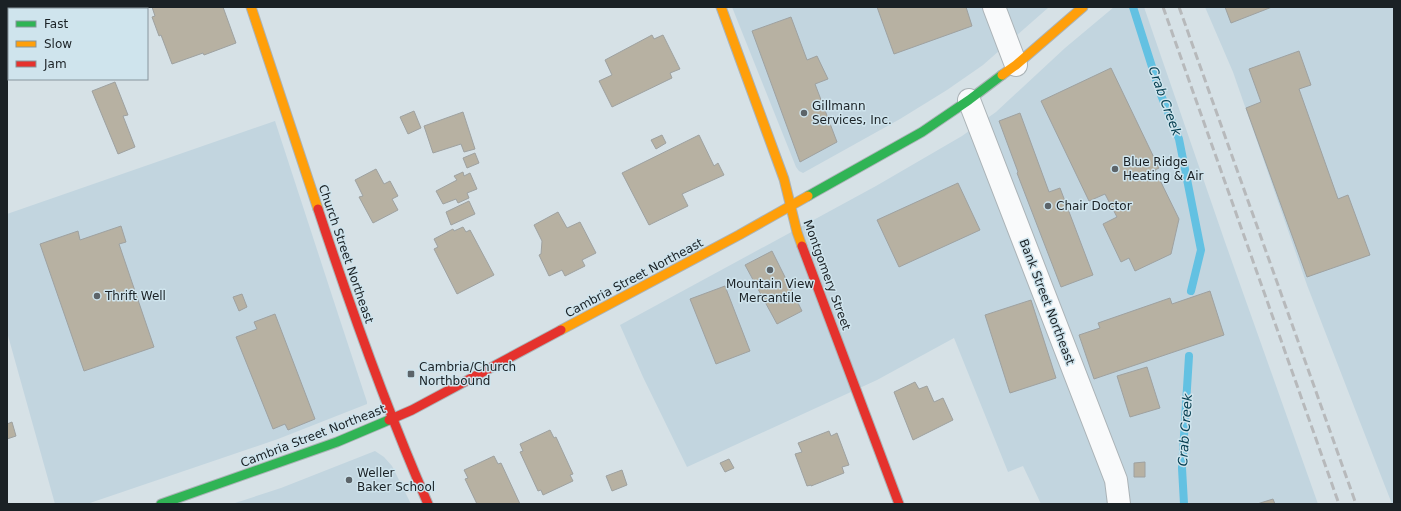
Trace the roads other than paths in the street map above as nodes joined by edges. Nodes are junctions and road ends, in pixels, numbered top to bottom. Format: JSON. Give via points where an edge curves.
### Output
{"nodes":[{"id":1,"x":251,"y":7,"type":"edge"},
{"id":2,"x":721,"y":7,"type":"edge"},
{"id":3,"x":994,"y":7,"type":"edge"},
{"id":4,"x":1083,"y":7,"type":"edge"},
{"id":5,"x":1016,"y":65,"type":"junction"},
{"id":6,"x":969,"y":100,"type":"junction"},
{"id":7,"x":791,"y":206,"type":"junction"},
{"id":8,"x":392,"y":419,"type":"junction"},
{"id":9,"x":161,"y":504,"type":"edge"},
{"id":10,"x":428,"y":504,"type":"edge"},
{"id":11,"x":899,"y":504,"type":"edge"},
{"id":12,"x":1119,"y":504,"type":"edge"}],
"edges":[{"from":1,"to":8,"type":"street","name":"Church Street Northeast","via":[[350,306]]},
{"from":2,"to":7,"type":"street","name":"Montgomery Street","via":[[784,179]]},
{"from":3,"to":5,"type":"street"},
{"from":4,"to":5,"type":"street","name":"Cambria Street Northeast"},
{"from":5,"to":6,"type":"street","name":"Cambria Street Northeast"},
{"from":6,"to":7,"type":"street","name":"Cambria Street Northeast","via":[[922,132]]},
{"from":6,"to":12,"type":"street","name":"Bank Street Northeast","via":[[1116,480]]},
{"from":7,"to":8,"type":"street","name":"Cambria Street Northeast","via":[[548,338]]},
{"from":7,"to":11,"type":"street","name":"Montgomery Street","via":[[797,232]]},
{"from":8,"to":9,"type":"street","name":"Cambria Street Northeast","via":[[337,442]]},
{"from":8,"to":10,"type":"street","name":"Church Street Northeast"}]}
